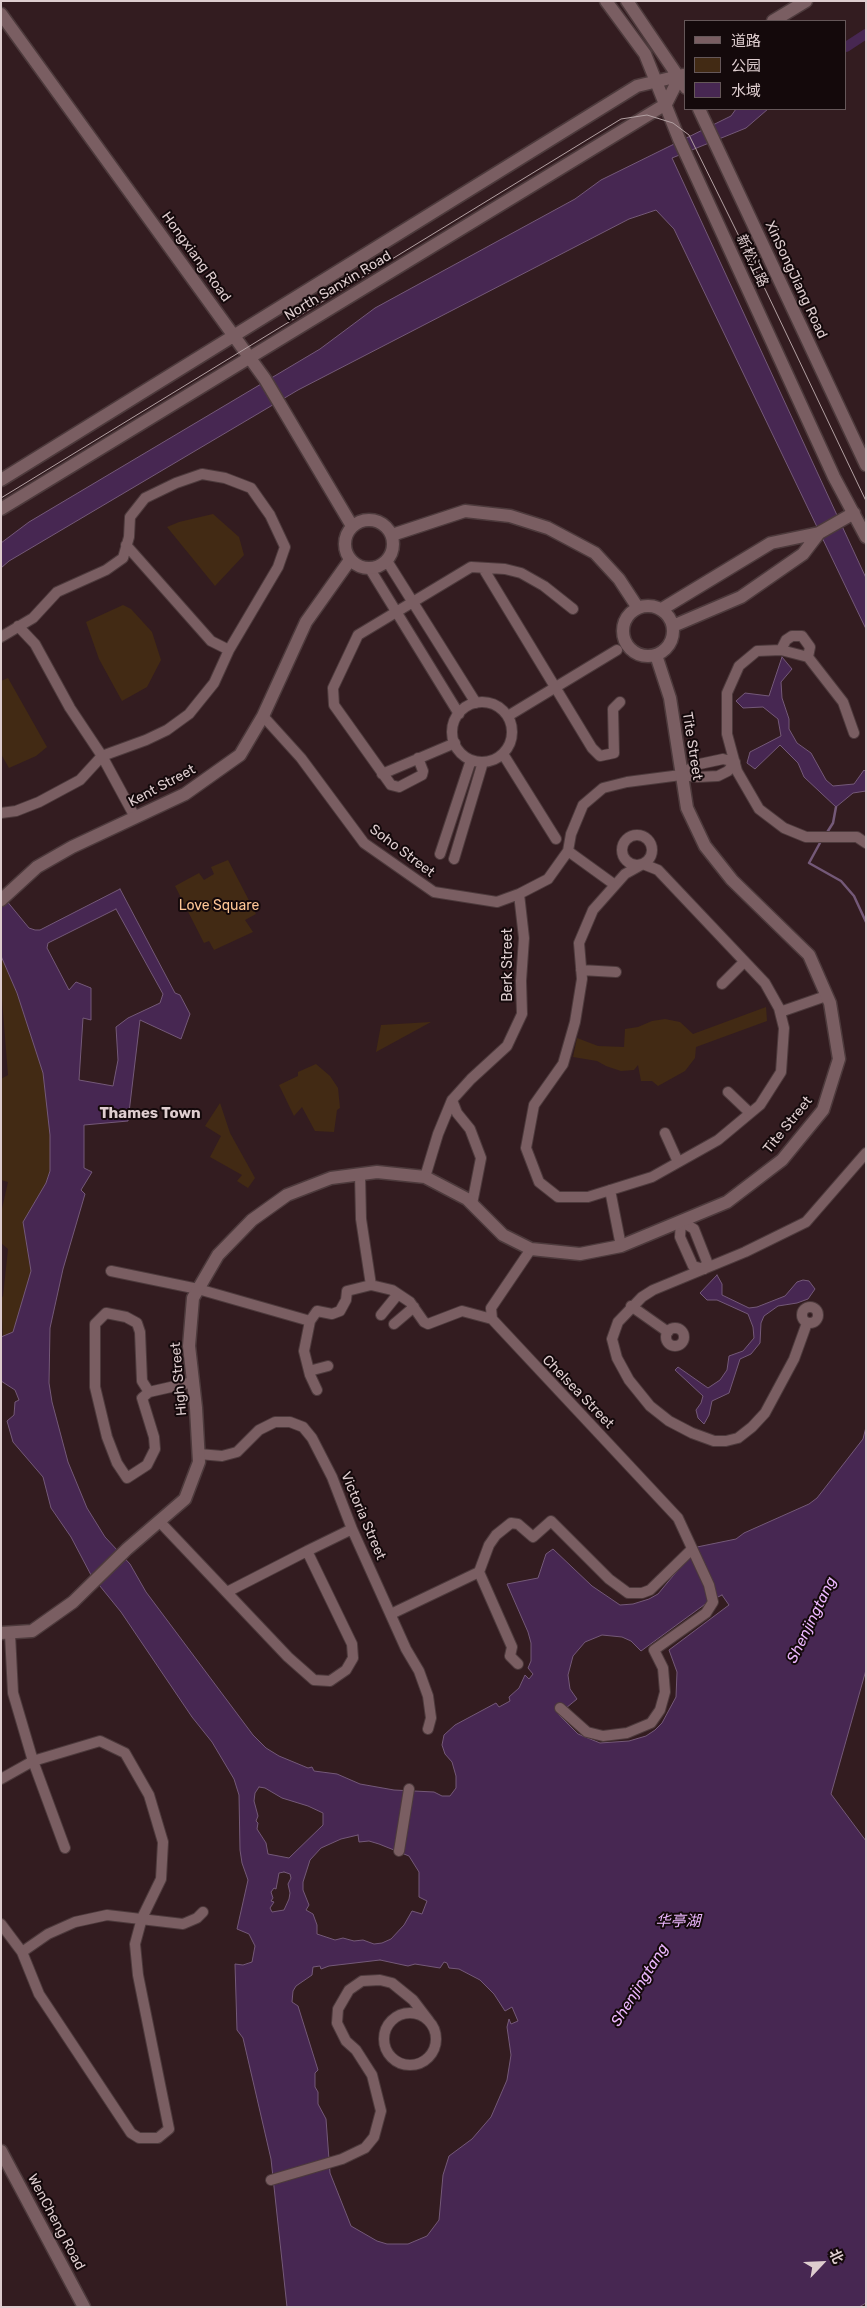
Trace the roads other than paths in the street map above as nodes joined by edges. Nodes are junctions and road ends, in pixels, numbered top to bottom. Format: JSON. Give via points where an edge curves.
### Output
{"nodes":[{"id":1,"x":606,"y":1,"type":"edge"},
{"id":2,"x":627,"y":1,"type":"edge"},
{"id":3,"x":806,"y":1,"type":"edge"},
{"id":4,"x":1,"y":14,"type":"edge"},
{"id":5,"x":775,"y":20,"type":"edge"},
{"id":6,"x":684,"y":80,"type":"edge"},
{"id":7,"x":656,"y":82,"type":"junction"},
{"id":8,"x":666,"y":104,"type":"junction"},
{"id":9,"x":699,"y":110,"type":"edge"},
{"id":10,"x":234,"y":336,"type":"junction"},
{"id":11,"x":250,"y":358,"type":"junction"},
{"id":12,"x":866,"y":466,"type":"edge"},
{"id":13,"x":1,"y":480,"type":"edge"},
{"id":14,"x":1,"y":509,"type":"edge"},
{"id":15,"x":854,"y":513,"type":"junction"},
{"id":16,"x":352,"y":526,"type":"junction"},
{"id":17,"x":819,"y":533,"type":"junction"},
{"id":18,"x":392,"y":535,"type":"junction"},
{"id":19,"x":866,"y":537,"type":"edge"},
{"id":20,"x":126,"y":545,"type":"junction"},
{"id":21,"x":350,"y":560,"type":"junction"},
{"id":22,"x":387,"y":561,"type":"junction"},
{"id":23,"x":483,"y":568,"type":"junction"},
{"id":24,"x":370,"y":569,"type":"junction"},
{"id":25,"x":413,"y":601,"type":"junction"},
{"id":26,"x":638,"y":608,"type":"junction"},
{"id":27,"x":573,"y":609,"type":"dead end"},
{"id":28,"x":662,"y":609,"type":"junction"},
{"id":29,"x":396,"y":611,"type":"junction"},
{"id":30,"x":18,"y":626,"type":"junction"},
{"id":31,"x":674,"y":626,"type":"junction"},
{"id":32,"x":1,"y":636,"type":"edge"},
{"id":33,"x":229,"y":650,"type":"junction"},
{"id":34,"x":617,"y":650,"type":"dead end"},
{"id":35,"x":781,"y":650,"type":"junction"},
{"id":36,"x":656,"y":656,"type":"junction"},
{"id":37,"x":808,"y":657,"type":"junction"},
{"id":38,"x":555,"y":687,"type":"junction"},
{"id":39,"x":620,"y":702,"type":"dead end"},
{"id":40,"x":476,"y":703,"type":"junction"},
{"id":41,"x":459,"y":714,"type":"junction"},
{"id":42,"x":263,"y":716,"type":"junction"},
{"id":43,"x":508,"y":716,"type":"junction"},
{"id":44,"x":854,"y":732,"type":"dead end"},
{"id":45,"x":455,"y":743,"type":"junction"},
{"id":46,"x":503,"y":754,"type":"junction"},
{"id":47,"x":102,"y":756,"type":"junction"},
{"id":48,"x":418,"y":758,"type":"junction"},
{"id":49,"x":471,"y":760,"type":"junction"},
{"id":50,"x":483,"y":762,"type":"junction"},
{"id":51,"x":735,"y":762,"type":"junction"},
{"id":52,"x":382,"y":774,"type":"junction"},
{"id":53,"x":681,"y":774,"type":"junction"},
{"id":54,"x":1,"y":813,"type":"edge"},
{"id":55,"x":135,"y":817,"type":"junction"},
{"id":56,"x":556,"y":839,"type":"dead end"},
{"id":57,"x":866,"y":843,"type":"edge"},
{"id":58,"x":568,"y":851,"type":"junction"},
{"id":59,"x":440,"y":854,"type":"dead end"},
{"id":60,"x":454,"y":859,"type":"dead end"},
{"id":61,"x":615,"y":885,"type":"junction"},
{"id":62,"x":518,"y":894,"type":"junction"},
{"id":63,"x":4,"y":897,"type":"edge"},
{"id":64,"x":744,"y":962,"type":"junction"},
{"id":65,"x":582,"y":970,"type":"junction"},
{"id":66,"x":616,"y":972,"type":"dead end"},
{"id":67,"x":722,"y":984,"type":"dead end"},
{"id":68,"x":826,"y":996,"type":"junction"},
{"id":69,"x":780,"y":1012,"type":"junction"},
{"id":70,"x":728,"y":1092,"type":"dead end"},
{"id":71,"x":452,"y":1100,"type":"junction"},
{"id":72,"x":750,"y":1113,"type":"junction"},
{"id":73,"x":665,"y":1133,"type":"dead end"},
{"id":74,"x":866,"y":1153,"type":"edge"},
{"id":75,"x":678,"y":1162,"type":"junction"},
{"id":76,"x":360,"y":1174,"type":"junction"},
{"id":77,"x":425,"y":1177,"type":"junction"},
{"id":78,"x":610,"y":1190,"type":"junction"},
{"id":79,"x":472,"y":1204,"type":"junction"},
{"id":80,"x":681,"y":1221,"type":"junction"},
{"id":81,"x":622,"y":1246,"type":"junction"},
{"id":82,"x":531,"y":1249,"type":"junction"},
{"id":83,"x":704,"y":1269,"type":"junction"},
{"id":84,"x":111,"y":1271,"type":"dead end"},
{"id":85,"x":370,"y":1285,"type":"junction"},
{"id":86,"x":198,"y":1289,"type":"junction"},
{"id":87,"x":398,"y":1294,"type":"junction"},
{"id":88,"x":631,"y":1306,"type":"junction"},
{"id":89,"x":414,"y":1307,"type":"junction"},
{"id":90,"x":381,"y":1315,"type":"dead end"},
{"id":91,"x":492,"y":1319,"type":"junction"},
{"id":92,"x":310,"y":1321,"type":"junction"},
{"id":93,"x":807,"y":1323,"type":"dead end"},
{"id":94,"x":394,"y":1324,"type":"dead end"},
{"id":95,"x":668,"y":1332,"type":"dead end"},
{"id":96,"x":328,"y":1366,"type":"dead end"},
{"id":97,"x":309,"y":1371,"type":"junction"},
{"id":98,"x":193,"y":1382,"type":"junction"},
{"id":99,"x":317,"y":1390,"type":"dead end"},
{"id":100,"x":149,"y":1392,"type":"junction"},
{"id":101,"x":199,"y":1454,"type":"junction"},
{"id":102,"x":159,"y":1521,"type":"junction"},
{"id":103,"x":352,"y":1529,"type":"junction"},
{"id":104,"x":692,"y":1548,"type":"junction"},
{"id":105,"x":306,"y":1551,"type":"junction"},
{"id":106,"x":480,"y":1572,"type":"junction"},
{"id":107,"x":227,"y":1592,"type":"junction"},
{"id":108,"x":390,"y":1614,"type":"junction"},
{"id":109,"x":6,"y":1633,"type":"edge"},
{"id":110,"x":518,"y":1664,"type":"dead end"},
{"id":111,"x":560,"y":1708,"type":"dead end"},
{"id":112,"x":428,"y":1728,"type":"dead end"},
{"id":113,"x":33,"y":1761,"type":"junction"},
{"id":114,"x":1,"y":1779,"type":"edge"},
{"id":115,"x":408,"y":1789,"type":"dead end"},
{"id":116,"x":65,"y":1848,"type":"dead end"},
{"id":117,"x":398,"y":1851,"type":"dead end"},
{"id":118,"x":203,"y":1912,"type":"dead end"},
{"id":119,"x":142,"y":1918,"type":"junction"},
{"id":120,"x":1,"y":1924,"type":"edge"},
{"id":121,"x":22,"y":1952,"type":"junction"},
{"id":122,"x":428,"y":2021,"type":"junction"},
{"id":123,"x":1,"y":2151,"type":"edge"},
{"id":124,"x":271,"y":2180,"type":"dead end"},
{"id":125,"x":84,"y":2307,"type":"edge"}],
"edges":[{"from":1,"to":7,"type":"street","name":"新松江路","via":[[644,54]]},
{"from":2,"to":6,"type":"street"},
{"from":3,"to":5,"type":"street"},
{"from":4,"to":10,"type":"street","name":"Hongxiang Road"},
{"from":6,"to":7,"type":"street","name":"North Sanxin Road"},
{"from":6,"to":8,"type":"street"},
{"from":7,"to":8,"type":"street","name":"新松江路"},
{"from":7,"to":10,"type":"street","name":"North Sanxin Road","via":[[637,86]]},
{"from":8,"to":11,"type":"street","name":"North Sanxin Road"},
{"from":8,"to":15,"type":"street","name":"新松江路","via":[[686,155],[834,477]]},
{"from":9,"to":12,"type":"street","name":"XinSongJiang Road"},
{"from":10,"to":11,"type":"street","name":"Hongxiang Road"},
{"from":10,"to":13,"type":"street","name":"North Sanxin Road"},
{"from":11,"to":14,"type":"street","name":"North Sanxin Road"},
{"from":11,"to":16,"type":"street","name":"Hongxiang Road"},
{"from":15,"to":17,"type":"street"},
{"from":15,"to":19,"type":"street","name":"新松江路"},
{"from":16,"to":18,"type":"street","via":[[374,520],[388,528]]},
{"from":16,"to":21,"type":"street","via":[[345,539]]},
{"from":17,"to":28,"type":"street","via":[[771,543]]},
{"from":17,"to":31,"type":"street","via":[[803,554],[741,598]]},
{"from":18,"to":22,"type":"street","via":[[393,548]]},
{"from":18,"to":26,"type":"street","via":[[465,511],[510,516],[548,528],[596,553]]},
{"from":20,"to":30,"type":"street","via":[[122,558],[106,570],[57,592],[33,618]]},
{"from":20,"to":33,"type":"street","via":[[211,641]]},
{"from":20,"to":33,"type":"street","via":[[130,517],[145,498],[176,483],[202,474],[252,488],[285,546],[278,567]]},
{"from":21,"to":24,"type":"street"},
{"from":21,"to":42,"type":"street","name":"Kent Street","via":[[306,622]]},
{"from":22,"to":24,"type":"street"},
{"from":22,"to":25,"type":"street"},
{"from":23,"to":25,"type":"street","via":[[463,571]]},
{"from":23,"to":27,"type":"street","via":[[521,573]]},
{"from":23,"to":38,"type":"street"},
{"from":24,"to":29,"type":"street"},
{"from":25,"to":29,"type":"street"},
{"from":25,"to":40,"type":"street"},
{"from":26,"to":28,"type":"street","via":[[647,605]]},
{"from":26,"to":36,"type":"street","via":[[630,613],[623,625],[626,644],[636,653]]},
{"from":28,"to":31,"type":"street"},
{"from":29,"to":41,"type":"street"},
{"from":29,"to":52,"type":"street","via":[[358,634],[333,688],[334,706]]},
{"from":30,"to":32,"type":"street"},
{"from":30,"to":47,"type":"street","via":[[35,644],[70,708]]},
{"from":31,"to":36,"type":"street","via":[[670,645]]},
{"from":33,"to":47,"type":"street","via":[[214,682],[190,714],[167,730]]},
{"from":34,"to":38,"type":"street"},
{"from":35,"to":37,"type":"street"},
{"from":35,"to":37,"type":"street","via":[[786,640],[802,636],[810,647]]},
{"from":35,"to":51,"type":"street","via":[[757,651],[739,666],[727,693],[728,734]]},
{"from":36,"to":53,"type":"street","name":"Tite Street","via":[[670,698]]},
{"from":37,"to":44,"type":"street","via":[[843,702]]},
{"from":38,"to":39,"type":"street","via":[[600,756],[614,753],[613,709]]},
{"from":38,"to":43,"type":"street"},
{"from":40,"to":41,"type":"street"},
{"from":40,"to":43,"type":"street","via":[[494,705]]},
{"from":41,"to":45,"type":"street","via":[[453,728]]},
{"from":42,"to":55,"type":"street","name":"Kent Street","via":[[240,755],[185,794]]},
{"from":42,"to":62,"type":"street","name":"Soho Street","via":[[301,758],[364,843],[434,892],[496,902]]},
{"from":43,"to":46,"type":"street","via":[[512,736]]},
{"from":45,"to":48,"type":"street"},
{"from":45,"to":49,"type":"street","via":[[458,750]]},
{"from":46,"to":50,"type":"street"},
{"from":46,"to":56,"type":"street"},
{"from":47,"to":54,"type":"street","via":[[80,780],[39,802]]},
{"from":47,"to":55,"type":"street"},
{"from":48,"to":52,"type":"street"},
{"from":48,"to":52,"type":"street","via":[[422,776],[399,787],[391,785]]},
{"from":49,"to":50,"type":"street"},
{"from":49,"to":59,"type":"street"},
{"from":50,"to":60,"type":"street"},
{"from":51,"to":53,"type":"street","via":[[723,759],[695,765]]},
{"from":51,"to":53,"type":"street","via":[[718,776]]},
{"from":51,"to":57,"type":"street","via":[[759,809],[784,828],[806,837],[857,836]]},
{"from":53,"to":58,"type":"street","via":[[603,788],[584,805],[571,834]]},
{"from":53,"to":68,"type":"street","name":"Tite Street","via":[[687,808],[705,846],[732,880],[809,955]]},
{"from":55,"to":63,"type":"street","name":"Kent Street","via":[[37,867]]},
{"from":58,"to":61,"type":"street"},
{"from":58,"to":62,"type":"street","name":"Soho Street","via":[[548,879]]},
{"from":61,"to":64,"type":"street","via":[[625,874],[643,864],[658,870]]},
{"from":61,"to":65,"type":"street","via":[[593,910],[578,943]]},
{"from":62,"to":71,"type":"street","name":"Berk Street","via":[[524,938],[522,1014],[507,1046]]},
{"from":64,"to":67,"type":"street"},
{"from":64,"to":69,"type":"street","via":[[765,983]]},
{"from":65,"to":66,"type":"street"},
{"from":65,"to":78,"type":"street","via":[[575,1022],[564,1064],[534,1105],[526,1148],[539,1182],[558,1197],[588,1197]]},
{"from":68,"to":69,"type":"street"},
{"from":68,"to":80,"type":"street","name":"Tite Street","via":[[830,1003],[839,1059],[823,1110],[782,1160],[727,1202]]},
{"from":69,"to":72,"type":"street","via":[[784,1028],[781,1072],[760,1105]]},
{"from":70,"to":72,"type":"street"},
{"from":71,"to":77,"type":"street","name":"Berk Street"},
{"from":71,"to":79,"type":"street","via":[[457,1113],[470,1129],[480,1158]]},
{"from":72,"to":75,"type":"street","via":[[718,1140]]},
{"from":73,"to":75,"type":"street"},
{"from":74,"to":83,"type":"street","via":[[806,1222]]},
{"from":75,"to":78,"type":"street","via":[[652,1177]]},
{"from":76,"to":77,"type":"street","name":"High Street","via":[[378,1172]]},
{"from":76,"to":85,"type":"street","via":[[361,1219]]},
{"from":76,"to":86,"type":"street","name":"High Street","via":[[331,1178],[287,1195],[252,1220],[218,1255]]},
{"from":77,"to":79,"type":"street","name":"High Street"},
{"from":78,"to":81,"type":"street"},
{"from":79,"to":82,"type":"street","name":"High Street","via":[[502,1235]]},
{"from":80,"to":81,"type":"street","name":"Tite Street"},
{"from":80,"to":83,"type":"street","via":[[694,1229],[706,1262]]},
{"from":80,"to":83,"type":"street","via":[[680,1236],[693,1266]]},
{"from":81,"to":82,"type":"street","name":"Tite Street","via":[[580,1254]]},
{"from":82,"to":91,"type":"street","via":[[491,1308]]},
{"from":83,"to":88,"type":"street","via":[[653,1290]]},
{"from":84,"to":86,"type":"street"},
{"from":85,"to":87,"type":"street"},
{"from":85,"to":92,"type":"street","via":[[347,1291],[341,1315],[317,1311]]},
{"from":86,"to":92,"type":"street"},
{"from":86,"to":98,"type":"street","name":"High Street","via":[[193,1298],[189,1346]]},
{"from":87,"to":89,"type":"street"},
{"from":87,"to":90,"type":"street"},
{"from":88,"to":93,"type":"street","via":[[618,1322],[612,1339],[617,1358],[629,1380],[650,1406],[669,1421],[714,1441],[738,1438],[765,1413],[794,1359]]},
{"from":88,"to":95,"type":"street"},
{"from":89,"to":91,"type":"street","via":[[428,1324],[462,1310]]},
{"from":89,"to":94,"type":"street"},
{"from":91,"to":104,"type":"street","name":"Chelsea Street","via":[[678,1518]]},
{"from":92,"to":97,"type":"street","via":[[304,1351]]},
{"from":96,"to":97,"type":"street"},
{"from":97,"to":99,"type":"street"},
{"from":98,"to":100,"type":"street"},
{"from":98,"to":101,"type":"street","name":"High Street"},
{"from":100,"to":100,"type":"street","via":[[142,1398],[155,1449],[148,1466],[127,1478],[107,1437],[95,1387],[95,1324],[106,1314],[137,1323],[142,1381]]},
{"from":101,"to":102,"type":"street","name":"High Street","via":[[199,1462],[184,1499]]},
{"from":101,"to":103,"type":"street","name":"Victoria Street","via":[[222,1456],[237,1452],[260,1430],[275,1422],[290,1422],[303,1427],[332,1477]]},
{"from":102,"to":107,"type":"street"},
{"from":102,"to":109,"type":"street","name":"High Street","via":[[73,1602],[32,1631]]},
{"from":103,"to":105,"type":"street"},
{"from":103,"to":108,"type":"street","name":"Victoria Street"},
{"from":104,"to":106,"type":"street","via":[[650,1590],[628,1593],[609,1579],[551,1521],[533,1537],[518,1524],[511,1523],[489,1544]]},
{"from":104,"to":111,"type":"street","name":"Chelsea Street","via":[[713,1602],[706,1613],[654,1650],[664,1668],[665,1692],[660,1710],[651,1723],[627,1733],[603,1736],[587,1732]]},
{"from":105,"to":107,"type":"street"},
{"from":105,"to":107,"type":"street","via":[[352,1644],[353,1658],[346,1670],[330,1681],[314,1680]]},
{"from":106,"to":108,"type":"street"},
{"from":106,"to":110,"type":"street","via":[[512,1648],[510,1656]]},
{"from":108,"to":112,"type":"street","name":"Victoria Street","via":[[428,1696],[431,1718]]},
{"from":109,"to":113,"type":"street","via":[[13,1693]]},
{"from":113,"to":114,"type":"street"},
{"from":113,"to":116,"type":"street"},
{"from":113,"to":119,"type":"street","via":[[100,1741],[125,1753],[149,1795],[163,1842],[161,1880]]},
{"from":115,"to":117,"type":"street"},
{"from":118,"to":119,"type":"street","via":[[183,1924]]},
{"from":119,"to":121,"type":"street","via":[[107,1915],[75,1922],[48,1934]]},
{"from":119,"to":121,"type":"street","via":[[135,1944],[138,1975],[170,2128],[158,2138],[139,2138],[130,2134],[39,1994]]},
{"from":120,"to":121,"type":"street"},
{"from":122,"to":122,"type":"street","via":[[436,2036],[433,2052],[428,2058],[413,2065],[404,2065],[390,2056],[384,2040],[396,2017],[413,2014]]},
{"from":122,"to":124,"type":"street","via":[[413,2000],[392,1983],[362,1981],[344,1996],[338,2009],[338,2023],[346,2041],[372,2075],[381,2111],[374,2137],[365,2148],[329,2164]]},
{"from":123,"to":125,"type":"street","name":"WenCheng Road"}]}
